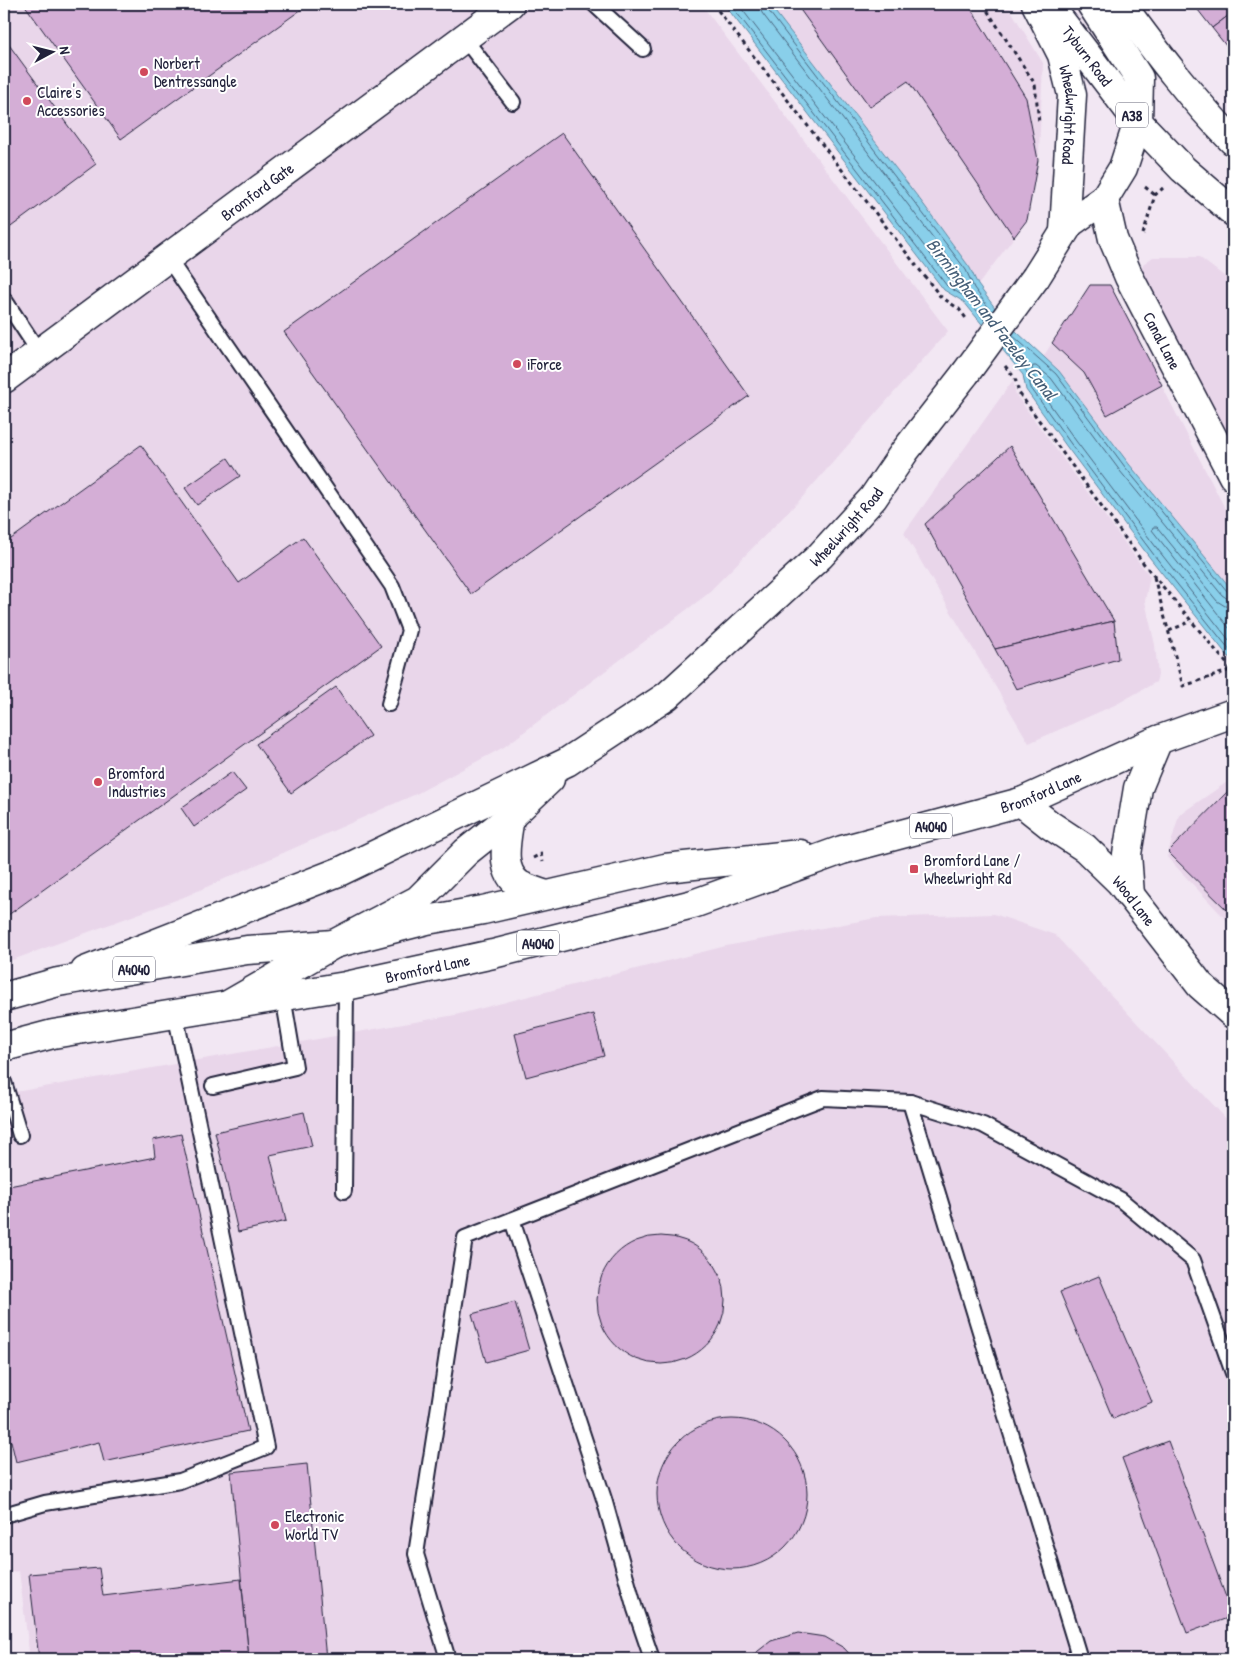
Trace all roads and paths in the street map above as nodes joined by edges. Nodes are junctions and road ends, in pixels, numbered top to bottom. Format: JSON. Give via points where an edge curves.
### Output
{"nodes":[{"id":1,"x":510,"y":4,"type":"edge"},
{"id":2,"x":594,"y":4,"type":"edge"},
{"id":3,"x":1036,"y":4,"type":"edge"},
{"id":4,"x":1048,"y":4,"type":"edge"},
{"id":5,"x":1091,"y":4,"type":"edge"},
{"id":6,"x":1121,"y":4,"type":"edge"},
{"id":7,"x":464,"y":38,"type":"junction"},
{"id":8,"x":643,"y":49,"type":"dead end"},
{"id":9,"x":513,"y":102,"type":"dead end"},
{"id":10,"x":1138,"y":122,"type":"junction"},
{"id":11,"x":1233,"y":141,"type":"edge"},
{"id":12,"x":1104,"y":199,"type":"junction"},
{"id":13,"x":1233,"y":212,"type":"edge"},
{"id":14,"x":1064,"y":231,"type":"junction"},
{"id":15,"x":167,"y":257,"type":"junction"},
{"id":16,"x":4,"y":299,"type":"edge"},
{"id":17,"x":39,"y":352,"type":"junction"},
{"id":18,"x":4,"y":378,"type":"edge"},
{"id":19,"x":1233,"y":476,"type":"edge"},
{"id":20,"x":1153,"y":574,"type":"dead end"},
{"id":21,"x":1190,"y":621,"type":"dead end"},
{"id":22,"x":1169,"y":631,"type":"junction"},
{"id":23,"x":1233,"y":670,"type":"edge"},
{"id":24,"x":389,"y":704,"type":"dead end"},
{"id":25,"x":1229,"y":714,"type":"edge"},
{"id":26,"x":1158,"y":740,"type":"junction"},
{"id":27,"x":567,"y":762,"type":"junction"},
{"id":28,"x":1020,"y":802,"type":"junction"},
{"id":29,"x":510,"y":817,"type":"junction"},
{"id":30,"x":842,"y":850,"type":"junction"},
{"id":31,"x":546,"y":895,"type":"junction"},
{"id":32,"x":1130,"y":895,"type":"junction"},
{"id":33,"x":334,"y":944,"type":"junction"},
{"id":34,"x":58,"y":982,"type":"junction"},
{"id":35,"x":346,"y":986,"type":"junction"},
{"id":36,"x":283,"y":996,"type":"junction"},
{"id":37,"x":4,"y":997,"type":"edge"},
{"id":38,"x":227,"y":1005,"type":"junction"},
{"id":39,"x":175,"y":1013,"type":"junction"},
{"id":40,"x":1233,"y":1014,"type":"edge"},
{"id":41,"x":4,"y":1047,"type":"edge"},
{"id":42,"x":4,"y":1082,"type":"edge"},
{"id":43,"x":213,"y":1086,"type":"dead end"},
{"id":44,"x":910,"y":1102,"type":"junction"},
{"id":45,"x":20,"y":1135,"type":"dead end"},
{"id":46,"x":344,"y":1191,"type":"dead end"},
{"id":47,"x":512,"y":1220,"type":"junction"},
{"id":48,"x":1233,"y":1373,"type":"edge"},
{"id":49,"x":4,"y":1515,"type":"edge"},
{"id":50,"x":448,"y":1659,"type":"edge"},
{"id":51,"x":652,"y":1659,"type":"edge"},
{"id":52,"x":1080,"y":1659,"type":"edge"}],
"edges":[{"from":1,"to":7,"type":"main road","name":"Bromford Gate"},
{"from":2,"to":8,"type":"lane"},
{"from":3,"to":14,"type":"main road","name":"Wheelwright Road","via":[[1062,55],[1072,95]]},
{"from":4,"to":10,"type":"main road","name":"Tyburn Road","number":"A38"},
{"from":5,"to":10,"type":"main road","name":"Wheelwright Road","via":[[1139,78]]},
{"from":6,"to":11,"type":"main road","via":[[1161,59]]},
{"from":7,"to":9,"type":"lane"},
{"from":7,"to":15,"type":"main road","name":"Bromford Gate"},
{"from":10,"to":12,"type":"main road","name":"Wheelwright Road","via":[[1123,168]]},
{"from":10,"to":13,"type":"main road","name":"Tyburn Road","number":"A38","via":[[1183,169]]},
{"from":12,"to":14,"type":"main road","name":"Wheelwright Road"},
{"from":12,"to":19,"type":"main road","name":"Canal Lane","via":[[1113,239],[1129,277]]},
{"from":14,"to":27,"type":"main road","name":"Wheelwright Road","bridge":true,"via":[[966,374],[905,451],[873,498],[820,556],[667,696]]},
{"from":15,"to":17,"type":"main road","name":"Bromford Gate"},
{"from":15,"to":24,"type":"lane","via":[[392,586],[409,630]]},
{"from":16,"to":17,"type":"lane"},
{"from":17,"to":18,"type":"main road","name":"Bromford Gate"},
{"from":20,"to":22,"type":"path"},
{"from":21,"to":22,"type":"path"},
{"from":22,"to":23,"type":"path","bridge":true,"via":[[1183,686]]},
{"from":25,"to":26,"type":"main road","name":"Bromford Lane","number":"A4040"},
{"from":26,"to":28,"type":"main road","name":"Bromford Lane","number":"A4040"},
{"from":26,"to":32,"type":"main road","via":[[1138,788],[1126,854]]},
{"from":27,"to":29,"type":"main road"},
{"from":27,"to":34,"type":"main road","via":[[341,871]]},
{"from":28,"to":30,"type":"main road","name":"Bromford Lane","number":"A4040"},
{"from":28,"to":32,"type":"main road","name":"Wood Lane","via":[[1085,848]]},
{"from":29,"to":31,"type":"main road","via":[[507,870],[519,884]]},
{"from":29,"to":33,"type":"main road","via":[[466,852],[418,900]]},
{"from":30,"to":31,"type":"main road","name":"Bromford Lane","number":"A4040","via":[[665,868]]},
{"from":30,"to":35,"type":"main road","name":"Bromford Lane","number":"A4040","via":[[693,904],[493,954]]},
{"from":31,"to":33,"type":"main road","name":"Bromford Lane","number":"A4040"},
{"from":32,"to":40,"type":"main road","name":"Wood Lane","via":[[1200,985]]},
{"from":33,"to":34,"type":"main road","name":"Bromford Lane","number":"A4040","via":[[247,950]]},
{"from":33,"to":38,"type":"main road"},
{"from":34,"to":37,"type":"main road","name":"Bromford Lane","number":"A4040"},
{"from":35,"to":36,"type":"main road","name":"Bromford Lane","number":"A4040"},
{"from":35,"to":46,"type":"lane"},
{"from":36,"to":38,"type":"main road","name":"Bromford Lane","number":"A4040"},
{"from":36,"to":43,"type":"lane","via":[[295,1067]]},
{"from":38,"to":39,"type":"main road","name":"Bromford Lane","number":"A4040"},
{"from":39,"to":41,"type":"main road","name":"Bromford Lane","number":"A4040","via":[[53,1034]]},
{"from":39,"to":49,"type":"lane","via":[[266,1447],[180,1481],[45,1502]]},
{"from":42,"to":45,"type":"lane"},
{"from":44,"to":47,"type":"lane","via":[[823,1098]]},
{"from":44,"to":48,"type":"lane","via":[[983,1125],[1121,1200],[1193,1260]]},
{"from":44,"to":52,"type":"lane"},
{"from":47,"to":50,"type":"lane","via":[[464,1238],[416,1554]]},
{"from":47,"to":51,"type":"lane","via":[[604,1499],[634,1609]]}]}
